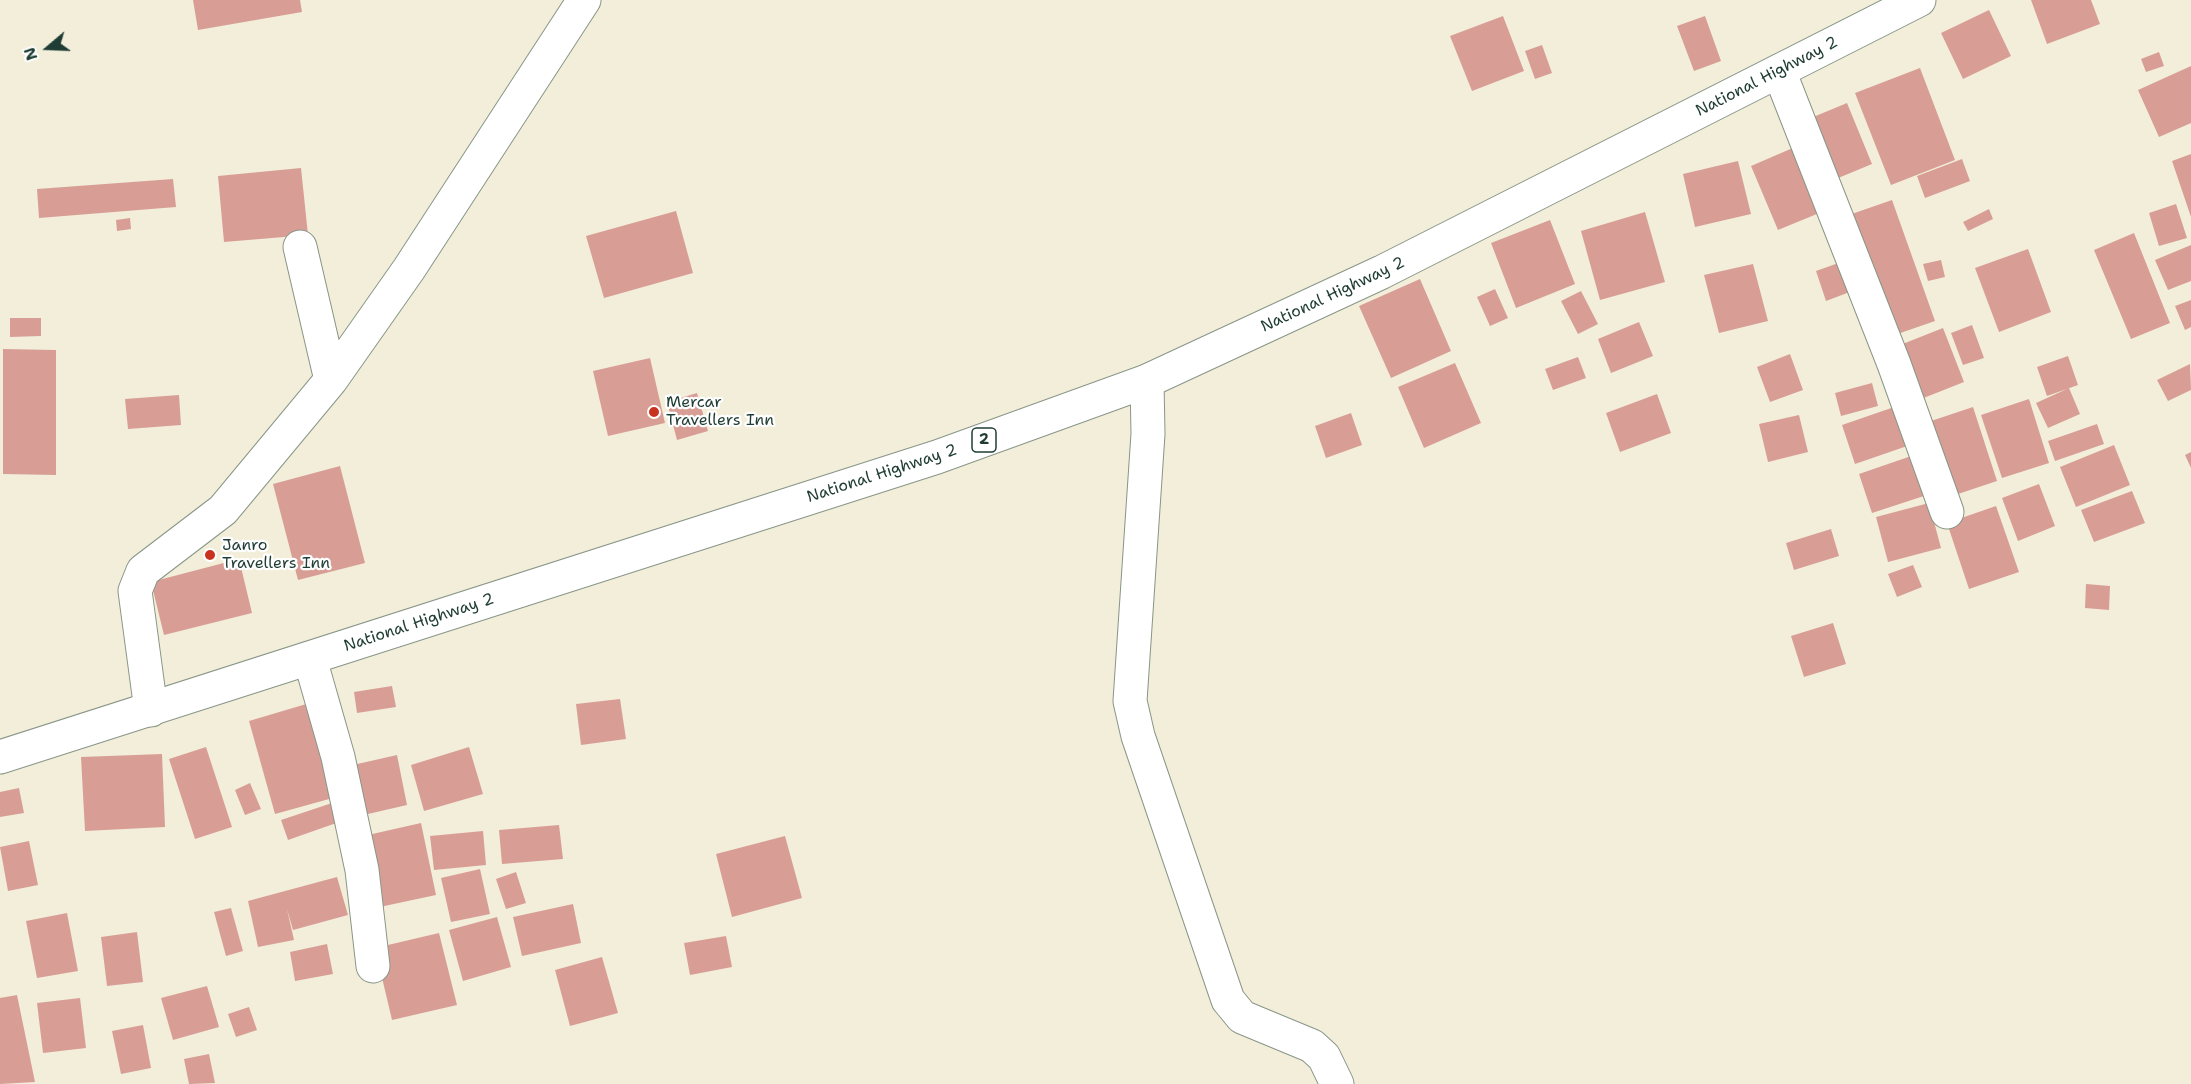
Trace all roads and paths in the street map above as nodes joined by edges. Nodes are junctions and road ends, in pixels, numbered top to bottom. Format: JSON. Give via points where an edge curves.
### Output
{"nodes":[{"id":1,"x":584,"y":0,"type":"edge"},
{"id":2,"x":1919,"y":0,"type":"edge"},
{"id":3,"x":1779,"y":71,"type":"junction"},
{"id":4,"x":300,"y":247,"type":"dead end"},
{"id":5,"x":331,"y":380,"type":"junction"},
{"id":6,"x":1147,"y":381,"type":"junction"},
{"id":7,"x":1947,"y":512,"type":"dead end"},
{"id":8,"x":310,"y":659,"type":"junction"},
{"id":9,"x":151,"y":710,"type":"junction"},
{"id":10,"x":0,"y":757,"type":"edge"},
{"id":11,"x":373,"y":966,"type":"dead end"},
{"id":12,"x":1336,"y":1084,"type":"edge"}],
"edges":[{"from":1,"to":5,"type":"main road","via":[[409,269]]},
{"from":2,"to":3,"type":"main road","name":"National Highway 2","number":"2"},
{"from":3,"to":6,"type":"main road","name":"National Highway 2","number":"2","via":[[1382,272]]},
{"from":3,"to":7,"type":"main road","via":[[1894,364]]},
{"from":4,"to":5,"type":"main road"},
{"from":5,"to":9,"type":"main road","via":[[223,510],[151,562],[138,580],[135,591]]},
{"from":6,"to":8,"type":"main road","name":"National Highway 2","number":"2","via":[[937,457]]},
{"from":6,"to":12,"type":"main road","via":[[1148,434],[1130,701],[1138,736],[1228,1000],[1242,1017],[1312,1046],[1324,1057]]},
{"from":8,"to":9,"type":"main road","name":"National Highway 2","number":"2"},
{"from":8,"to":11,"type":"main road","via":[[338,757],[362,870]]},
{"from":9,"to":10,"type":"main road","name":"National Highway 2","number":"2"}]}
